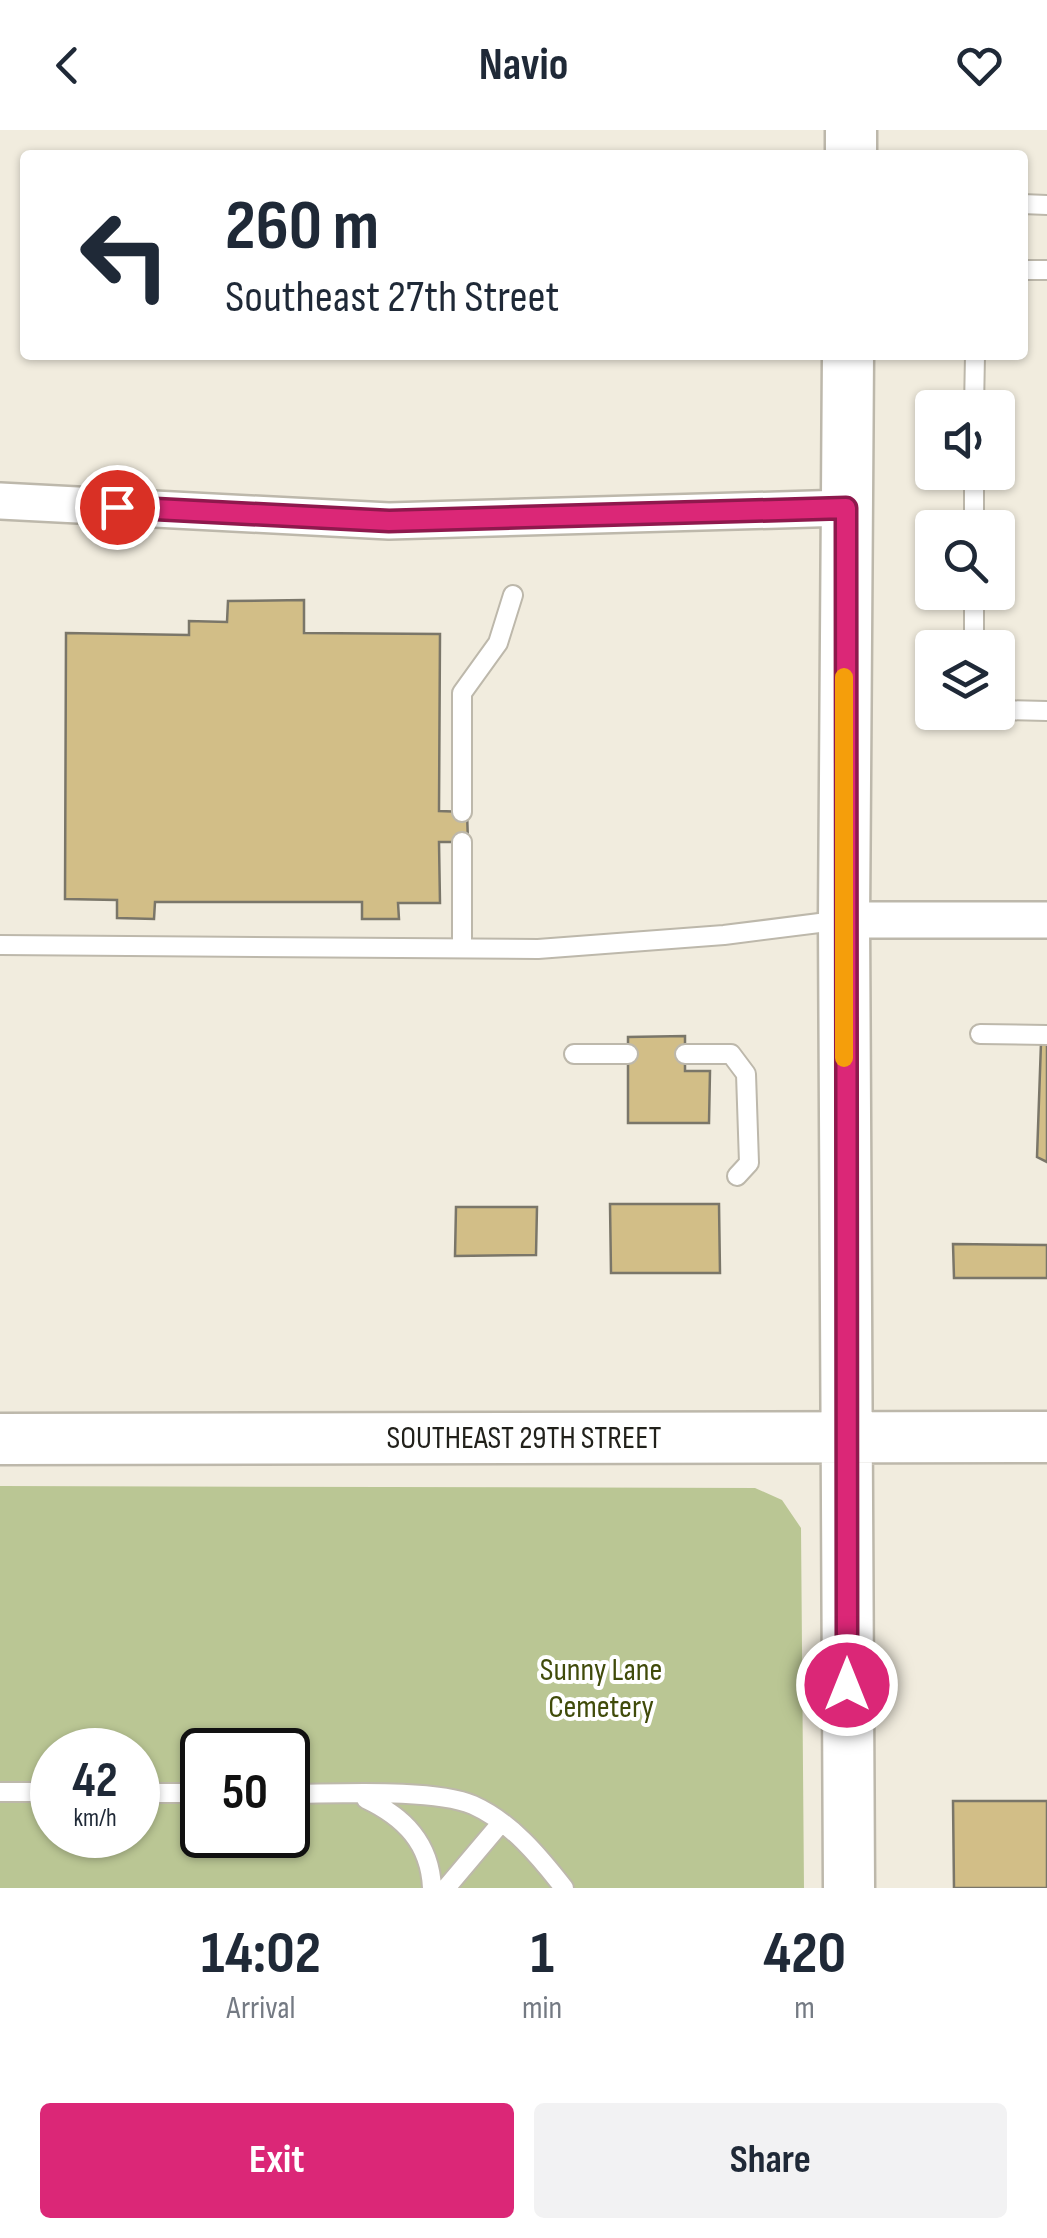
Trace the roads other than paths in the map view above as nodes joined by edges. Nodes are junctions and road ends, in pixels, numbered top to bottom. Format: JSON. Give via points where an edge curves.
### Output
{"nodes":[{"id":1,"x":848,"y":360,"type":"edge"},
{"id":2,"x":974,"y":360,"type":"edge"},
{"id":3,"x":974,"y":390,"type":"edge"},
{"id":4,"x":0,"y":501,"type":"edge"},
{"id":5,"x":846,"y":508,"type":"junction"},
{"id":6,"x":512,"y":595,"type":"dead end"},
{"id":7,"x":1015,"y":710,"type":"edge"},
{"id":8,"x":1047,"y":711,"type":"edge"},
{"id":9,"x":462,"y":812,"type":"dead end"},
{"id":10,"x":462,"y":842,"type":"dead end"},
{"id":11,"x":844,"y":920,"type":"junction"},
{"id":12,"x":1047,"y":920,"type":"edge"},
{"id":13,"x":0,"y":945,"type":"edge"},
{"id":14,"x":462,"y":948,"type":"junction"},
{"id":15,"x":980,"y":1034,"type":"dead end"},
{"id":16,"x":1047,"y":1035,"type":"edge"},
{"id":17,"x":574,"y":1054,"type":"dead end"},
{"id":18,"x":628,"y":1054,"type":"dead end"},
{"id":19,"x":685,"y":1054,"type":"dead end"},
{"id":20,"x":737,"y":1176,"type":"dead end"},
{"id":21,"x":1047,"y":1437,"type":"edge"},
{"id":22,"x":846,"y":1438,"type":"junction"},
{"id":23,"x":0,"y":1439,"type":"edge"},
{"id":24,"x":0,"y":1792,"type":"edge"},
{"id":25,"x":30,"y":1792,"type":"edge"},
{"id":26,"x":310,"y":1794,"type":"edge"},
{"id":27,"x":357,"y":1794,"type":"junction"},
{"id":28,"x":501,"y":1823,"type":"junction"},
{"id":29,"x":432,"y":1888,"type":"edge"},
{"id":30,"x":446,"y":1888,"type":"edge"},
{"id":31,"x":564,"y":1888,"type":"edge"},
{"id":32,"x":848,"y":1888,"type":"edge"}],
"edges":[{"from":1,"to":5,"type":"main road"},
{"from":2,"to":3,"type":"lane"},
{"from":4,"to":5,"type":"street","via":[[389,521]]},
{"from":5,"to":11,"type":"main road"},
{"from":6,"to":9,"type":"lane","via":[[498,643],[462,693]]},
{"from":7,"to":8,"type":"lane"},
{"from":10,"to":14,"type":"lane"},
{"from":11,"to":12,"type":"street"},
{"from":11,"to":14,"type":"lane","via":[[724,936]]},
{"from":11,"to":22,"type":"main road"},
{"from":13,"to":14,"type":"lane"},
{"from":15,"to":16,"type":"lane"},
{"from":17,"to":18,"type":"lane"},
{"from":19,"to":20,"type":"lane","via":[[731,1054],[746,1074],[749,1163]]},
{"from":21,"to":22,"type":"main road","name":"SOUTHEAST 29TH STREET"},
{"from":22,"to":23,"type":"main road","name":"SOUTHEAST 29TH STREET"},
{"from":22,"to":32,"type":"main road"},
{"from":24,"to":25,"type":"lane"},
{"from":26,"to":27,"type":"lane"},
{"from":27,"to":28,"type":"lane","via":[[471,1804]]},
{"from":27,"to":29,"type":"lane","via":[[397,1813],[422,1842]]},
{"from":28,"to":30,"type":"lane"},
{"from":28,"to":31,"type":"lane"}]}
